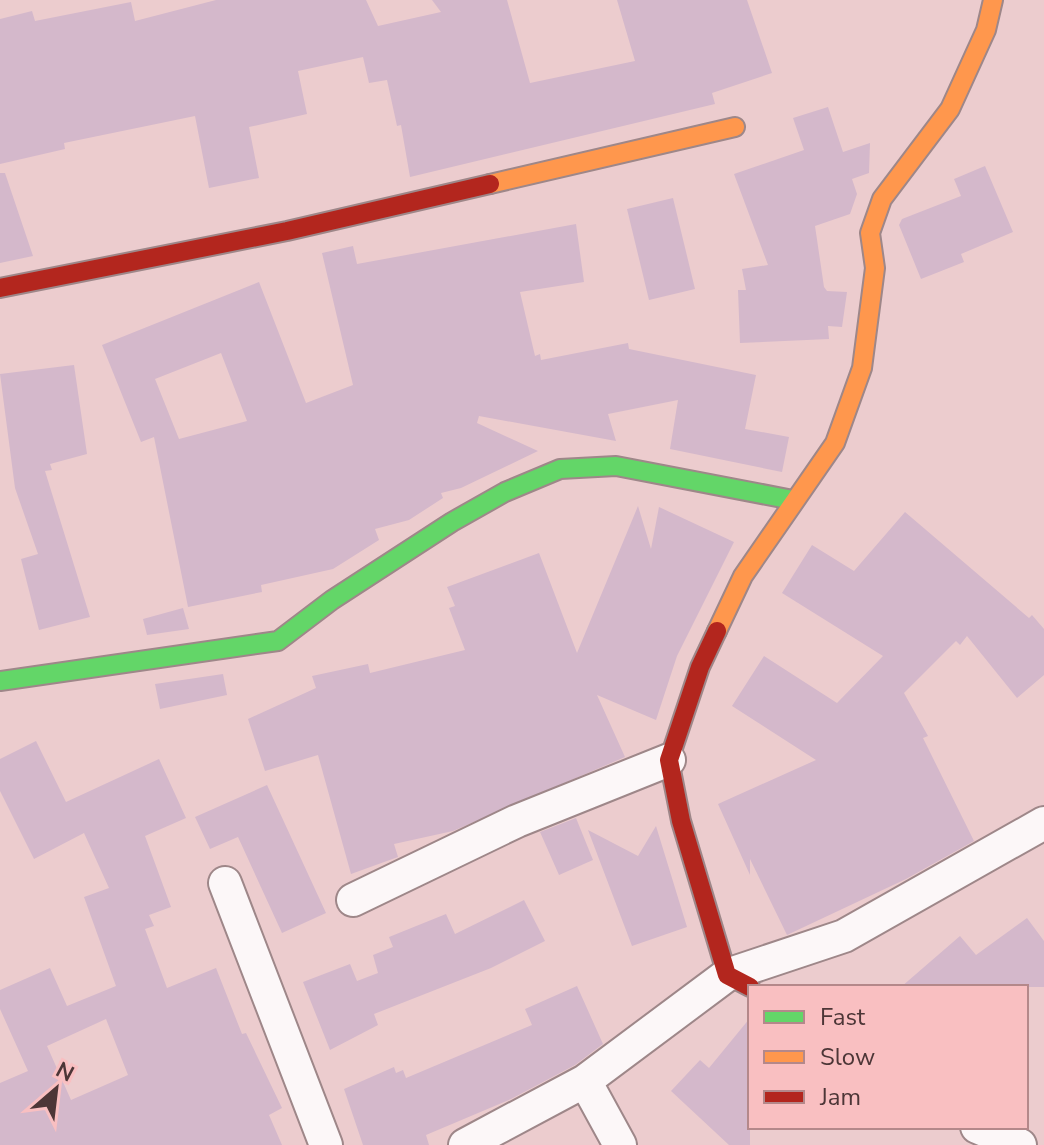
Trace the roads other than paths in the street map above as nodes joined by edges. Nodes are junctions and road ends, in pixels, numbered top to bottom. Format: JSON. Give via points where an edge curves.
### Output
{"nodes":[{"id":1,"x":993,"y":0,"type":"edge"},
{"id":2,"x":735,"y":127,"type":"dead end"},
{"id":3,"x":0,"y":288,"type":"edge"},
{"id":4,"x":793,"y":500,"type":"junction"},
{"id":5,"x":0,"y":681,"type":"edge"},
{"id":6,"x":669,"y":760,"type":"junction"},
{"id":7,"x":1044,"y":823,"type":"edge"},
{"id":8,"x":225,"y":883,"type":"dead end"},
{"id":9,"x":353,"y":900,"type":"dead end"},
{"id":10,"x":738,"y":981,"type":"edge"},
{"id":11,"x":585,"y":1081,"type":"junction"},
{"id":12,"x":982,"y":1129,"type":"edge"},
{"id":13,"x":326,"y":1145,"type":"edge"},
{"id":14,"x":465,"y":1145,"type":"edge"},
{"id":15,"x":620,"y":1145,"type":"edge"},
{"id":16,"x":1020,"y":1145,"type":"edge"}],
"edges":[{"from":1,"to":4,"type":"street","via":[[986,30],[950,109],[882,199],[870,233],[875,268],[862,368],[835,443]]},
{"from":2,"to":3,"type":"street","via":[[302,228]]},
{"from":4,"to":5,"type":"street","via":[[616,466],[560,469],[452,522],[278,641]]},
{"from":4,"to":6,"type":"street","via":[[737,589],[700,667]]},
{"from":6,"to":9,"type":"street","via":[[517,821]]},
{"from":6,"to":10,"type":"street","via":[[681,821]]},
{"from":7,"to":10,"type":"street","via":[[844,936]]},
{"from":8,"to":13,"type":"street"},
{"from":10,"to":11,"type":"street"},
{"from":11,"to":14,"type":"street"},
{"from":11,"to":15,"type":"street"},
{"from":12,"to":16,"type":"street"}]}
